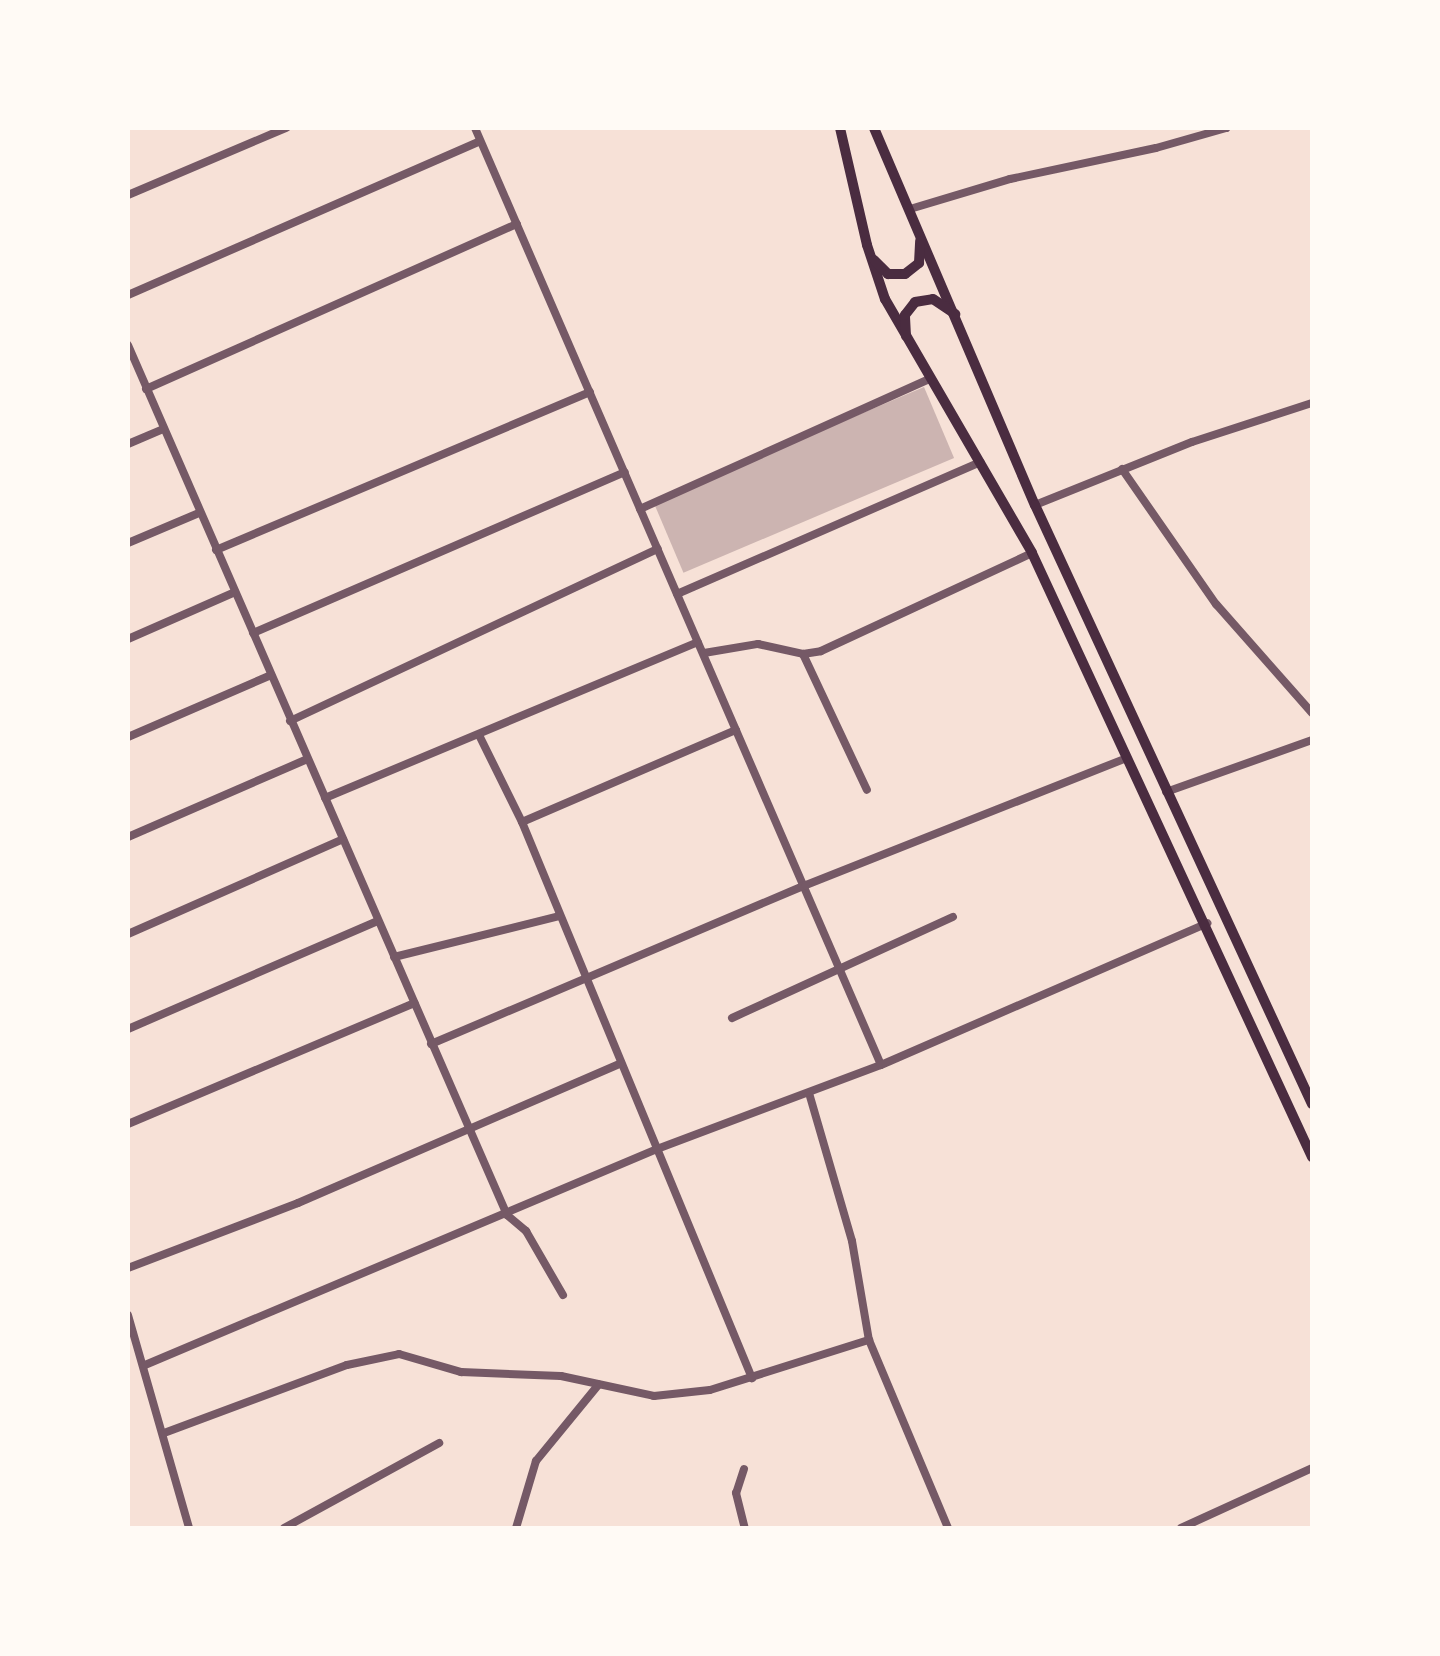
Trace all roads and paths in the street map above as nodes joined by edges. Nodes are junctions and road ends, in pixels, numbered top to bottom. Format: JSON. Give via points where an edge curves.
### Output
{"nodes":[{"id":1,"x":286,"y":128,"type":"edge"},
{"id":2,"x":475,"y":128,"type":"edge"},
{"id":3,"x":840,"y":128,"type":"edge"},
{"id":4,"x":874,"y":128,"type":"edge"},
{"id":5,"x":1226,"y":128,"type":"edge"},
{"id":6,"x":480,"y":140,"type":"junction"},
{"id":7,"x":128,"y":195,"type":"edge"},
{"id":8,"x":910,"y":208,"type":"junction"},
{"id":9,"x":517,"y":224,"type":"junction"},
{"id":10,"x":918,"y":228,"type":"junction"},
{"id":11,"x":867,"y":246,"type":"junction"},
{"id":12,"x":128,"y":295,"type":"edge"},
{"id":13,"x":956,"y":314,"type":"junction"},
{"id":14,"x":906,"y":341,"type":"junction"},
{"id":15,"x":128,"y":345,"type":"edge"},
{"id":16,"x":931,"y":378,"type":"junction"},
{"id":17,"x":146,"y":389,"type":"junction"},
{"id":18,"x":590,"y":392,"type":"junction"},
{"id":19,"x":1312,"y":404,"type":"edge"},
{"id":20,"x":163,"y":429,"type":"junction"},
{"id":21,"x":128,"y":444,"type":"edge"},
{"id":22,"x":982,"y":461,"type":"junction"},
{"id":23,"x":1122,"y":469,"type":"junction"},
{"id":24,"x":625,"y":472,"type":"junction"},
{"id":25,"x":1036,"y":505,"type":"junction"},
{"id":26,"x":640,"y":509,"type":"junction"},
{"id":27,"x":199,"y":513,"type":"junction"},
{"id":28,"x":128,"y":543,"type":"edge"},
{"id":29,"x":658,"y":549,"type":"junction"},
{"id":30,"x":216,"y":550,"type":"junction"},
{"id":31,"x":1032,"y":553,"type":"junction"},
{"id":32,"x":234,"y":592,"type":"junction"},
{"id":33,"x":677,"y":594,"type":"junction"},
{"id":34,"x":253,"y":633,"type":"junction"},
{"id":35,"x":128,"y":639,"type":"edge"},
{"id":36,"x":698,"y":642,"type":"junction"},
{"id":37,"x":704,"y":654,"type":"junction"},
{"id":38,"x":803,"y":654,"type":"junction"},
{"id":39,"x":271,"y":675,"type":"junction"},
{"id":40,"x":1312,"y":714,"type":"edge"},
{"id":41,"x":290,"y":720,"type":"junction"},
{"id":42,"x":736,"y":730,"type":"junction"},
{"id":43,"x":479,"y":735,"type":"junction"},
{"id":44,"x":128,"y":738,"type":"edge"},
{"id":45,"x":1312,"y":740,"type":"edge"},
{"id":46,"x":1126,"y":758,"type":"junction"},
{"id":47,"x":307,"y":759,"type":"junction"},
{"id":48,"x":867,"y":790,"type":"dead end"},
{"id":49,"x":1166,"y":792,"type":"junction"},
{"id":50,"x":325,"y":798,"type":"junction"},
{"id":51,"x":522,"y":822,"type":"junction"},
{"id":52,"x":128,"y":837,"type":"edge"},
{"id":53,"x":344,"y":839,"type":"junction"},
{"id":54,"x":806,"y":885,"type":"junction"},
{"id":55,"x":560,"y":916,"type":"junction"},
{"id":56,"x":953,"y":917,"type":"dead end"},
{"id":57,"x":378,"y":921,"type":"junction"},
{"id":58,"x":1206,"y":924,"type":"junction"},
{"id":59,"x":128,"y":934,"type":"edge"},
{"id":60,"x":394,"y":957,"type":"junction"},
{"id":61,"x":839,"y":969,"type":"junction"},
{"id":62,"x":586,"y":977,"type":"junction"},
{"id":63,"x":414,"y":1003,"type":"junction"},
{"id":64,"x":732,"y":1018,"type":"dead end"},
{"id":65,"x":128,"y":1030,"type":"edge"},
{"id":66,"x":431,"y":1044,"type":"junction"},
{"id":67,"x":621,"y":1064,"type":"junction"},
{"id":68,"x":881,"y":1065,"type":"junction"},
{"id":69,"x":809,"y":1093,"type":"junction"},
{"id":70,"x":1312,"y":1104,"type":"edge"},
{"id":71,"x":128,"y":1124,"type":"edge"},
{"id":72,"x":470,"y":1129,"type":"junction"},
{"id":73,"x":656,"y":1149,"type":"junction"},
{"id":74,"x":1312,"y":1157,"type":"edge"},
{"id":75,"x":507,"y":1215,"type":"junction"},
{"id":76,"x":128,"y":1268,"type":"edge"},
{"id":77,"x":563,"y":1295,"type":"dead end"},
{"id":78,"x":128,"y":1314,"type":"edge"},
{"id":79,"x":869,"y":1340,"type":"junction"},
{"id":80,"x":145,"y":1365,"type":"junction"},
{"id":81,"x":752,"y":1378,"type":"junction"},
{"id":82,"x":599,"y":1384,"type":"junction"},
{"id":83,"x":164,"y":1433,"type":"junction"},
{"id":84,"x":439,"y":1443,"type":"dead end"},
{"id":85,"x":1312,"y":1468,"type":"edge"},
{"id":86,"x":744,"y":1469,"type":"dead end"},
{"id":87,"x":189,"y":1528,"type":"edge"},
{"id":88,"x":284,"y":1528,"type":"edge"},
{"id":89,"x":516,"y":1528,"type":"edge"},
{"id":90,"x":746,"y":1528,"type":"edge"},
{"id":91,"x":948,"y":1528,"type":"edge"},
{"id":92,"x":1182,"y":1528,"type":"edge"}],
"edges":[{"from":1,"to":7,"type":"street"},
{"from":2,"to":6,"type":"street"},
{"from":3,"to":11,"type":"main road"},
{"from":4,"to":8,"type":"main road"},
{"from":5,"to":8,"type":"street"},
{"from":6,"to":9,"type":"street"},
{"from":6,"to":12,"type":"street"},
{"from":8,"to":10,"type":"main road"},
{"from":9,"to":17,"type":"street"},
{"from":9,"to":18,"type":"street"},
{"from":10,"to":11,"type":"main road","via":[[919,263],[905,274],[888,274]]},
{"from":10,"to":13,"type":"main road"},
{"from":11,"to":14,"type":"main road"},
{"from":13,"to":14,"type":"main road","via":[[933,298],[915,302],[905,315]]},
{"from":13,"to":25,"type":"main road"},
{"from":14,"to":16,"type":"main road"},
{"from":15,"to":17,"type":"street"},
{"from":16,"to":22,"type":"main road"},
{"from":16,"to":26,"type":"street"},
{"from":17,"to":20,"type":"street"},
{"from":18,"to":24,"type":"street"},
{"from":18,"to":30,"type":"street"},
{"from":19,"to":23,"type":"street"},
{"from":20,"to":21,"type":"street"},
{"from":20,"to":27,"type":"street"},
{"from":22,"to":31,"type":"main road"},
{"from":22,"to":33,"type":"street"},
{"from":23,"to":25,"type":"street"},
{"from":23,"to":40,"type":"street","via":[[1216,604]]},
{"from":24,"to":26,"type":"street"},
{"from":24,"to":34,"type":"street"},
{"from":25,"to":49,"type":"main road"},
{"from":26,"to":29,"type":"street"},
{"from":27,"to":28,"type":"street"},
{"from":27,"to":30,"type":"street"},
{"from":29,"to":33,"type":"street"},
{"from":29,"to":41,"type":"street"},
{"from":30,"to":32,"type":"street"},
{"from":31,"to":38,"type":"street"},
{"from":31,"to":46,"type":"main road"},
{"from":32,"to":34,"type":"street"},
{"from":32,"to":35,"type":"street"},
{"from":33,"to":36,"type":"street"},
{"from":34,"to":39,"type":"street"},
{"from":36,"to":37,"type":"street"},
{"from":36,"to":43,"type":"street"},
{"from":37,"to":38,"type":"street","via":[[758,644]]},
{"from":37,"to":42,"type":"street"},
{"from":38,"to":48,"type":"street"},
{"from":39,"to":41,"type":"street"},
{"from":39,"to":44,"type":"street"},
{"from":41,"to":47,"type":"street"},
{"from":42,"to":51,"type":"street"},
{"from":42,"to":54,"type":"street"},
{"from":43,"to":50,"type":"street"},
{"from":43,"to":51,"type":"street"},
{"from":45,"to":49,"type":"street"},
{"from":46,"to":54,"type":"street"},
{"from":46,"to":58,"type":"main road"},
{"from":47,"to":50,"type":"street"},
{"from":47,"to":52,"type":"street"},
{"from":49,"to":70,"type":"main road"},
{"from":50,"to":53,"type":"street"},
{"from":51,"to":55,"type":"street"},
{"from":53,"to":57,"type":"street"},
{"from":53,"to":59,"type":"street"},
{"from":54,"to":61,"type":"street"},
{"from":54,"to":62,"type":"street"},
{"from":55,"to":60,"type":"street"},
{"from":55,"to":62,"type":"street"},
{"from":56,"to":61,"type":"street"},
{"from":57,"to":60,"type":"street"},
{"from":57,"to":65,"type":"street"},
{"from":58,"to":68,"type":"street"},
{"from":58,"to":74,"type":"main road"},
{"from":60,"to":63,"type":"street"},
{"from":61,"to":64,"type":"street"},
{"from":61,"to":68,"type":"street"},
{"from":62,"to":66,"type":"street"},
{"from":62,"to":67,"type":"street"},
{"from":63,"to":66,"type":"street"},
{"from":63,"to":71,"type":"street"},
{"from":66,"to":72,"type":"street"},
{"from":67,"to":72,"type":"street"},
{"from":67,"to":73,"type":"street"},
{"from":68,"to":69,"type":"street"},
{"from":69,"to":73,"type":"street"},
{"from":69,"to":79,"type":"street","via":[[852,1241]]},
{"from":72,"to":75,"type":"street"},
{"from":72,"to":76,"type":"street"},
{"from":73,"to":75,"type":"street"},
{"from":73,"to":81,"type":"street"},
{"from":75,"to":77,"type":"street","via":[[526,1231]]},
{"from":75,"to":80,"type":"street"},
{"from":78,"to":80,"type":"street"},
{"from":79,"to":81,"type":"street"},
{"from":79,"to":91,"type":"street"},
{"from":80,"to":83,"type":"street"},
{"from":81,"to":82,"type":"street","via":[[654,1396]]},
{"from":82,"to":83,"type":"street","via":[[528,1372],[462,1372],[399,1354],[348,1365]]},
{"from":82,"to":89,"type":"street","via":[[536,1461]]},
{"from":83,"to":87,"type":"street"},
{"from":84,"to":88,"type":"street"},
{"from":85,"to":92,"type":"street"},
{"from":86,"to":90,"type":"street","via":[[736,1493]]}]}
